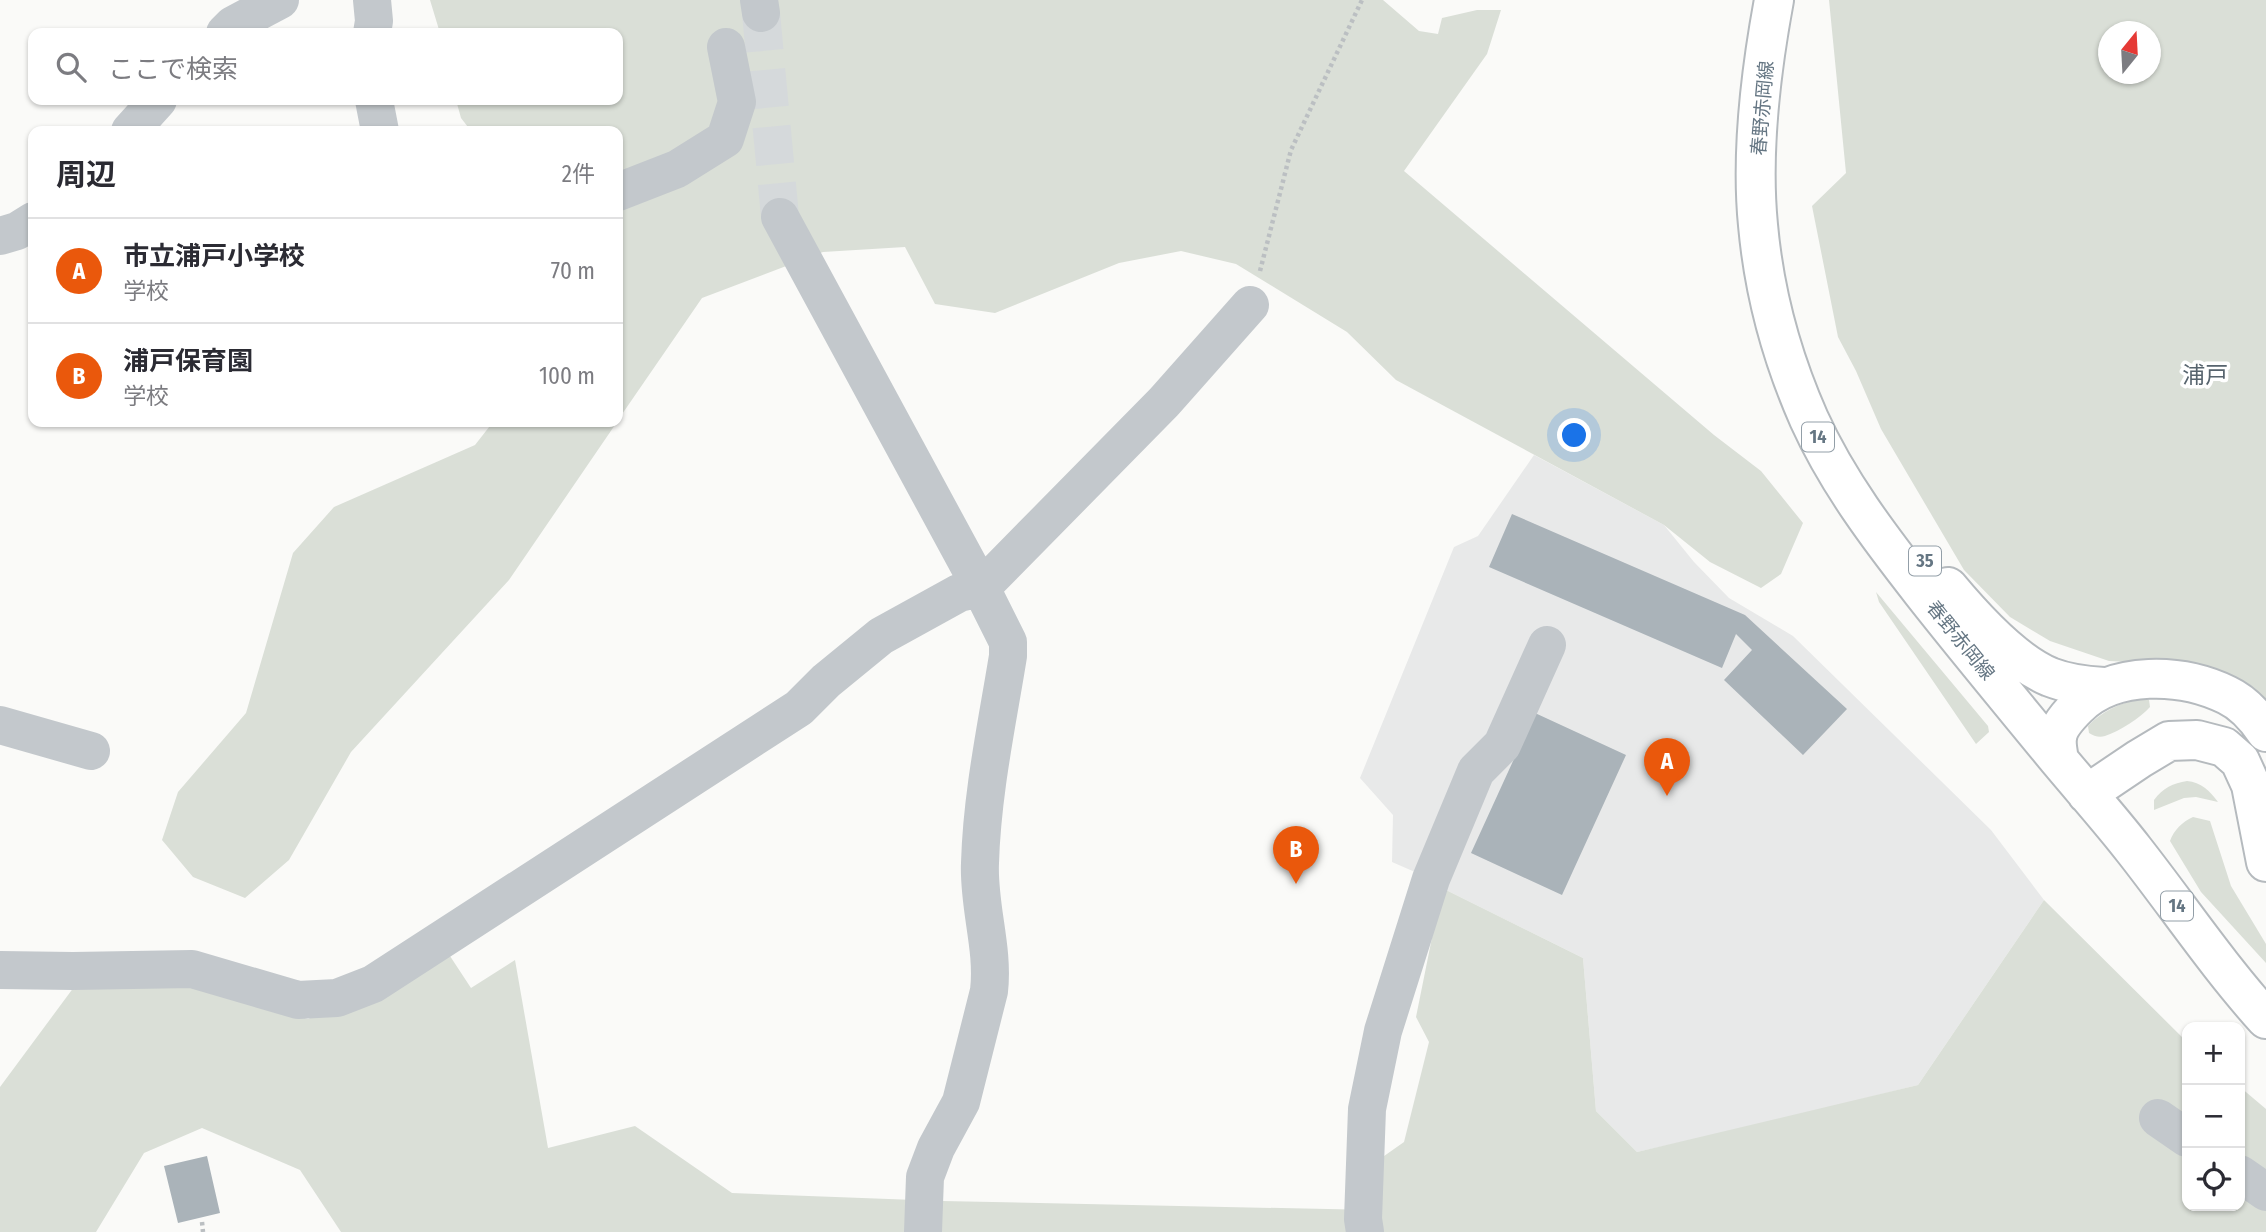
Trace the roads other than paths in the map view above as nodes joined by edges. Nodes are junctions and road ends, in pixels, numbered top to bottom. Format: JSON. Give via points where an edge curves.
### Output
{"nodes":[{"id":1,"x":280,"y":0,"type":"edge"},
{"id":2,"x":372,"y":0,"type":"edge"},
{"id":3,"x":1774,"y":0,"type":"edge"},
{"id":4,"x":230,"y":28,"type":"edge"},
{"id":5,"x":373,"y":28,"type":"edge"},
{"id":6,"x":726,"y":47,"type":"dead end"},
{"id":7,"x":153,"y":105,"type":"edge"},
{"id":8,"x":374,"y":105,"type":"edge"},
{"id":9,"x":135,"y":126,"type":"edge"},
{"id":10,"x":379,"y":126,"type":"edge"},
{"id":11,"x":623,"y":190,"type":"edge"},
{"id":12,"x":780,"y":217,"type":"tunnel mouth"},
{"id":13,"x":28,"y":224,"type":"edge"},
{"id":14,"x":0,"y":236,"type":"edge"},
{"id":15,"x":1250,"y":305,"type":"road end"},
{"id":16,"x":1792,"y":379,"type":"junction"},
{"id":17,"x":981,"y":588,"type":"junction"},
{"id":18,"x":1547,"y":645,"type":"dead end"},
{"id":19,"x":2104,"y":687,"type":"junction"},
{"id":20,"x":0,"y":725,"type":"edge"},
{"id":21,"x":2266,"y":732,"type":"edge"},
{"id":22,"x":90,"y":751,"type":"dead end"},
{"id":23,"x":2059,"y":760,"type":"junction"},
{"id":24,"x":2087,"y":794,"type":"junction"},
{"id":25,"x":2266,"y":862,"type":"edge"},
{"id":26,"x":0,"y":970,"type":"edge"},
{"id":27,"x":2266,"y":1019,"type":"edge"},
{"id":28,"x":2245,"y":1177,"type":"edge"},
{"id":29,"x":2266,"y":1192,"type":"edge"},
{"id":30,"x":923,"y":1232,"type":"edge"},
{"id":31,"x":1364,"y":1232,"type":"edge"}],
"edges":[{"from":1,"to":4,"type":"street"},
{"from":2,"to":5,"type":"street"},
{"from":3,"to":16,"type":"main road","name":"春野赤岡線","number":"14","via":[[1757,134],[1757,222],[1768,292]]},
{"from":6,"to":11,"type":"street","via":[[737,102],[725,139],[677,169]]},
{"from":7,"to":9,"type":"street"},
{"from":8,"to":10,"type":"street"},
{"from":12,"to":17,"type":"street"},
{"from":13,"to":14,"type":"street"},
{"from":15,"to":17,"type":"street","via":[[1164,402]]},
{"from":16,"to":19,"type":"main road","number":"35","via":[[1817,401],[1894,524],[1992,635],[2049,677]]},
{"from":16,"to":23,"type":"main road","name":"春野赤岡線","number":"14","via":[[1837,472],[1874,530]]},
{"from":17,"to":26,"type":"street","via":[[959,593],[881,636],[799,708],[354,993],[298,1000],[192,970]]},
{"from":17,"to":30,"type":"street","via":[[1008,642],[983,809],[980,863],[991,974],[961,1102],[925,1177]]},
{"from":18,"to":31,"type":"street","via":[[1502,745],[1476,771],[1431,879],[1383,1031],[1367,1110]]},
{"from":19,"to":21,"type":"main road","number":"35","via":[[2141,680],[2201,686],[2242,705]]},
{"from":19,"to":23,"type":"main road","number":"35","via":[[2090,694],[2064,722],[2057,736]]},
{"from":20,"to":22,"type":"street"},
{"from":23,"to":24,"type":"main road","name":"春野赤岡線","number":"14"},
{"from":24,"to":25,"type":"main road","via":[[2169,741],[2197,740],[2224,747],[2240,761],[2251,785]]},
{"from":24,"to":27,"type":"main road","name":"春野赤岡線","number":"14"},
{"from":28,"to":29,"type":"street"}]}
